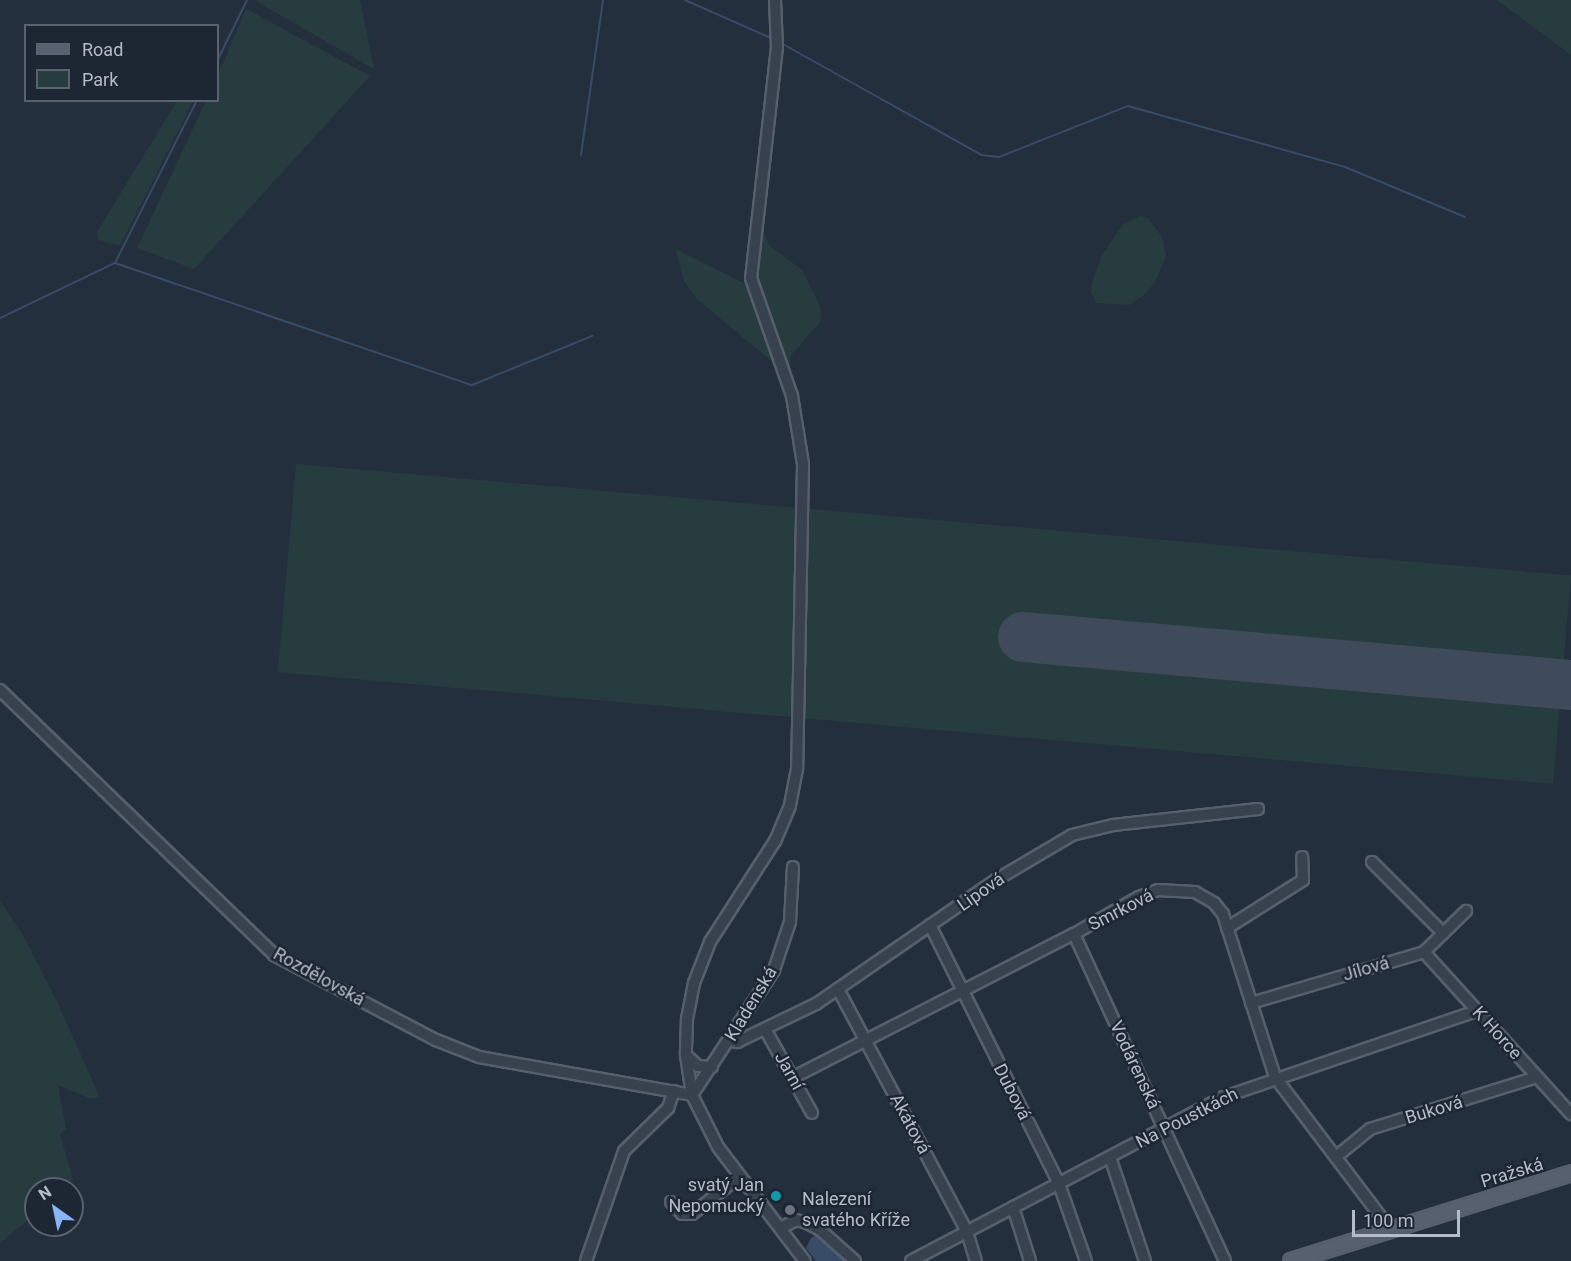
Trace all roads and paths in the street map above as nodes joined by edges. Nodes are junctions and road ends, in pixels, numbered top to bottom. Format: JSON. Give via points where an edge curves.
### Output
{"nodes":[{"id":1,"x":775,"y":0,"type":"edge"},
{"id":2,"x":0,"y":690,"type":"edge"},
{"id":3,"x":1258,"y":808,"type":"dead end"},
{"id":4,"x":1302,"y":857,"type":"dead end"},
{"id":5,"x":1372,"y":862,"type":"dead end"},
{"id":6,"x":794,"y":867,"type":"dead end"},
{"id":7,"x":1466,"y":911,"type":"dead end"},
{"id":8,"x":930,"y":926,"type":"junction"},
{"id":9,"x":1227,"y":928,"type":"junction"},
{"id":10,"x":1443,"y":933,"type":"junction"},
{"id":11,"x":1074,"y":934,"type":"junction"},
{"id":12,"x":1424,"y":952,"type":"junction"},
{"id":13,"x":838,"y":989,"type":"junction"},
{"id":14,"x":961,"y":992,"type":"junction"},
{"id":15,"x":1251,"y":1003,"type":"junction"},
{"id":16,"x":1477,"y":1011,"type":"junction"},
{"id":17,"x":765,"y":1029,"type":"junction"},
{"id":18,"x":729,"y":1039,"type":"junction"},
{"id":19,"x":867,"y":1042,"type":"junction"},
{"id":20,"x":687,"y":1055,"type":"junction"},
{"id":21,"x":712,"y":1067,"type":"junction"},
{"id":22,"x":1275,"y":1077,"type":"junction"},
{"id":23,"x":1537,"y":1077,"type":"junction"},
{"id":24,"x":792,"y":1078,"type":"junction"},
{"id":25,"x":674,"y":1091,"type":"junction"},
{"id":26,"x":692,"y":1095,"type":"junction"},
{"id":27,"x":812,"y":1113,"type":"dead end"},
{"id":28,"x":1571,"y":1114,"type":"edge"},
{"id":29,"x":1164,"y":1129,"type":"junction"},
{"id":30,"x":1337,"y":1156,"type":"junction"},
{"id":31,"x":1110,"y":1157,"type":"junction"},
{"id":32,"x":1571,"y":1173,"type":"edge"},
{"id":33,"x":739,"y":1177,"type":"junction"},
{"id":34,"x":1059,"y":1184,"type":"junction"},
{"id":35,"x":671,"y":1202,"type":"dead end"},
{"id":36,"x":1013,"y":1208,"type":"junction"},
{"id":37,"x":781,"y":1228,"type":"junction"},
{"id":38,"x":1390,"y":1229,"type":"junction"},
{"id":39,"x":967,"y":1232,"type":"junction"},
{"id":40,"x":586,"y":1261,"type":"edge"},
{"id":41,"x":805,"y":1261,"type":"edge"},
{"id":42,"x":855,"y":1261,"type":"edge"},
{"id":43,"x":911,"y":1261,"type":"edge"},
{"id":44,"x":976,"y":1261,"type":"edge"},
{"id":45,"x":1030,"y":1261,"type":"edge"},
{"id":46,"x":1086,"y":1261,"type":"edge"},
{"id":47,"x":1145,"y":1261,"type":"edge"},
{"id":48,"x":1225,"y":1261,"type":"edge"},
{"id":49,"x":1292,"y":1261,"type":"edge"}],
"edges":[{"from":1,"to":20,"type":"street","via":[[777,47],[752,278],[792,396],[803,464],[797,769],[790,806],[775,841],[706,952],[694,983],[687,1020]]},
{"from":2,"to":25,"type":"street","name":"Rozdělovská","via":[[274,955],[436,1040],[479,1057]]},
{"from":3,"to":8,"type":"street","name":"Lipová","via":[[1113,825],[1072,835]]},
{"from":4,"to":9,"type":"street","via":[[1303,880]]},
{"from":5,"to":10,"type":"street"},
{"from":6,"to":18,"type":"street","name":"Kladenská","via":[[790,921],[774,970]]},
{"from":7,"to":10,"type":"street","name":"Jílová"},
{"from":8,"to":13,"type":"street","name":"Lipová"},
{"from":8,"to":14,"type":"street","name":"Dubová"},
{"from":9,"to":11,"type":"street","name":"Smrková","via":[[1214,903],[1177,888],[1139,897]]},
{"from":9,"to":15,"type":"street","name":"Smrková"},
{"from":10,"to":12,"type":"street","name":"Jílová"},
{"from":11,"to":14,"type":"street","name":"Smrková"},
{"from":11,"to":29,"type":"street","name":"Vodárenská"},
{"from":12,"to":15,"type":"street","name":"Jílová"},
{"from":12,"to":16,"type":"street","name":"K Horce"},
{"from":13,"to":17,"type":"street","name":"Lipová"},
{"from":13,"to":19,"type":"street","name":"Akátová"},
{"from":14,"to":19,"type":"street","name":"Smrková"},
{"from":14,"to":34,"type":"street","name":"Dubová"},
{"from":15,"to":22,"type":"street","name":"Smrková"},
{"from":16,"to":22,"type":"street","name":"Na Poustkách"},
{"from":16,"to":23,"type":"street","name":"K Horce"},
{"from":17,"to":18,"type":"street","name":"Lipová","via":[[737,1042]]},
{"from":17,"to":24,"type":"street","name":"Jarní"},
{"from":18,"to":21,"type":"street","name":"Kladenská"},
{"from":19,"to":24,"type":"street","name":"Smrková"},
{"from":19,"to":39,"type":"street","name":"Akátová"},
{"from":20,"to":21,"type":"street","via":[[698,1066]]},
{"from":20,"to":26,"type":"street"},
{"from":21,"to":26,"type":"street","name":"Kladenská"},
{"from":22,"to":29,"type":"street","name":"Na Poustkách","via":[[1224,1097]]},
{"from":22,"to":30,"type":"street","name":"Smrková"},
{"from":23,"to":28,"type":"street","name":"K Horce"},
{"from":23,"to":30,"type":"street","name":"Buková","via":[[1370,1130]]},
{"from":24,"to":27,"type":"street","name":"Jarní"},
{"from":25,"to":26,"type":"street","name":"Rozdělovská"},
{"from":25,"to":40,"type":"street","via":[[668,1108],[624,1151]]},
{"from":26,"to":33,"type":"street","via":[[718,1147]]},
{"from":29,"to":31,"type":"street","name":"Na Poustkách"},
{"from":29,"to":48,"type":"street","name":"Vodárenská"},
{"from":30,"to":38,"type":"street","name":"Smrková"},
{"from":31,"to":34,"type":"street","name":"Na Poustkách"},
{"from":31,"to":47,"type":"street"},
{"from":32,"to":38,"type":"main road","name":"Pražská"},
{"from":33,"to":35,"type":"street","via":[[692,1214],[682,1214]]},
{"from":33,"to":37,"type":"street"},
{"from":34,"to":36,"type":"street","name":"Na Poustkách"},
{"from":34,"to":46,"type":"street","name":"Dubová"},
{"from":36,"to":39,"type":"street","name":"Na Poustkách"},
{"from":36,"to":45,"type":"street"},
{"from":37,"to":41,"type":"street"},
{"from":37,"to":42,"type":"street","via":[[796,1220],[805,1222],[819,1229]]},
{"from":38,"to":49,"type":"main road","name":"Pražská"},
{"from":39,"to":43,"type":"street","name":"Na Poustkách"},
{"from":39,"to":44,"type":"street","name":"Akátová"}]}
